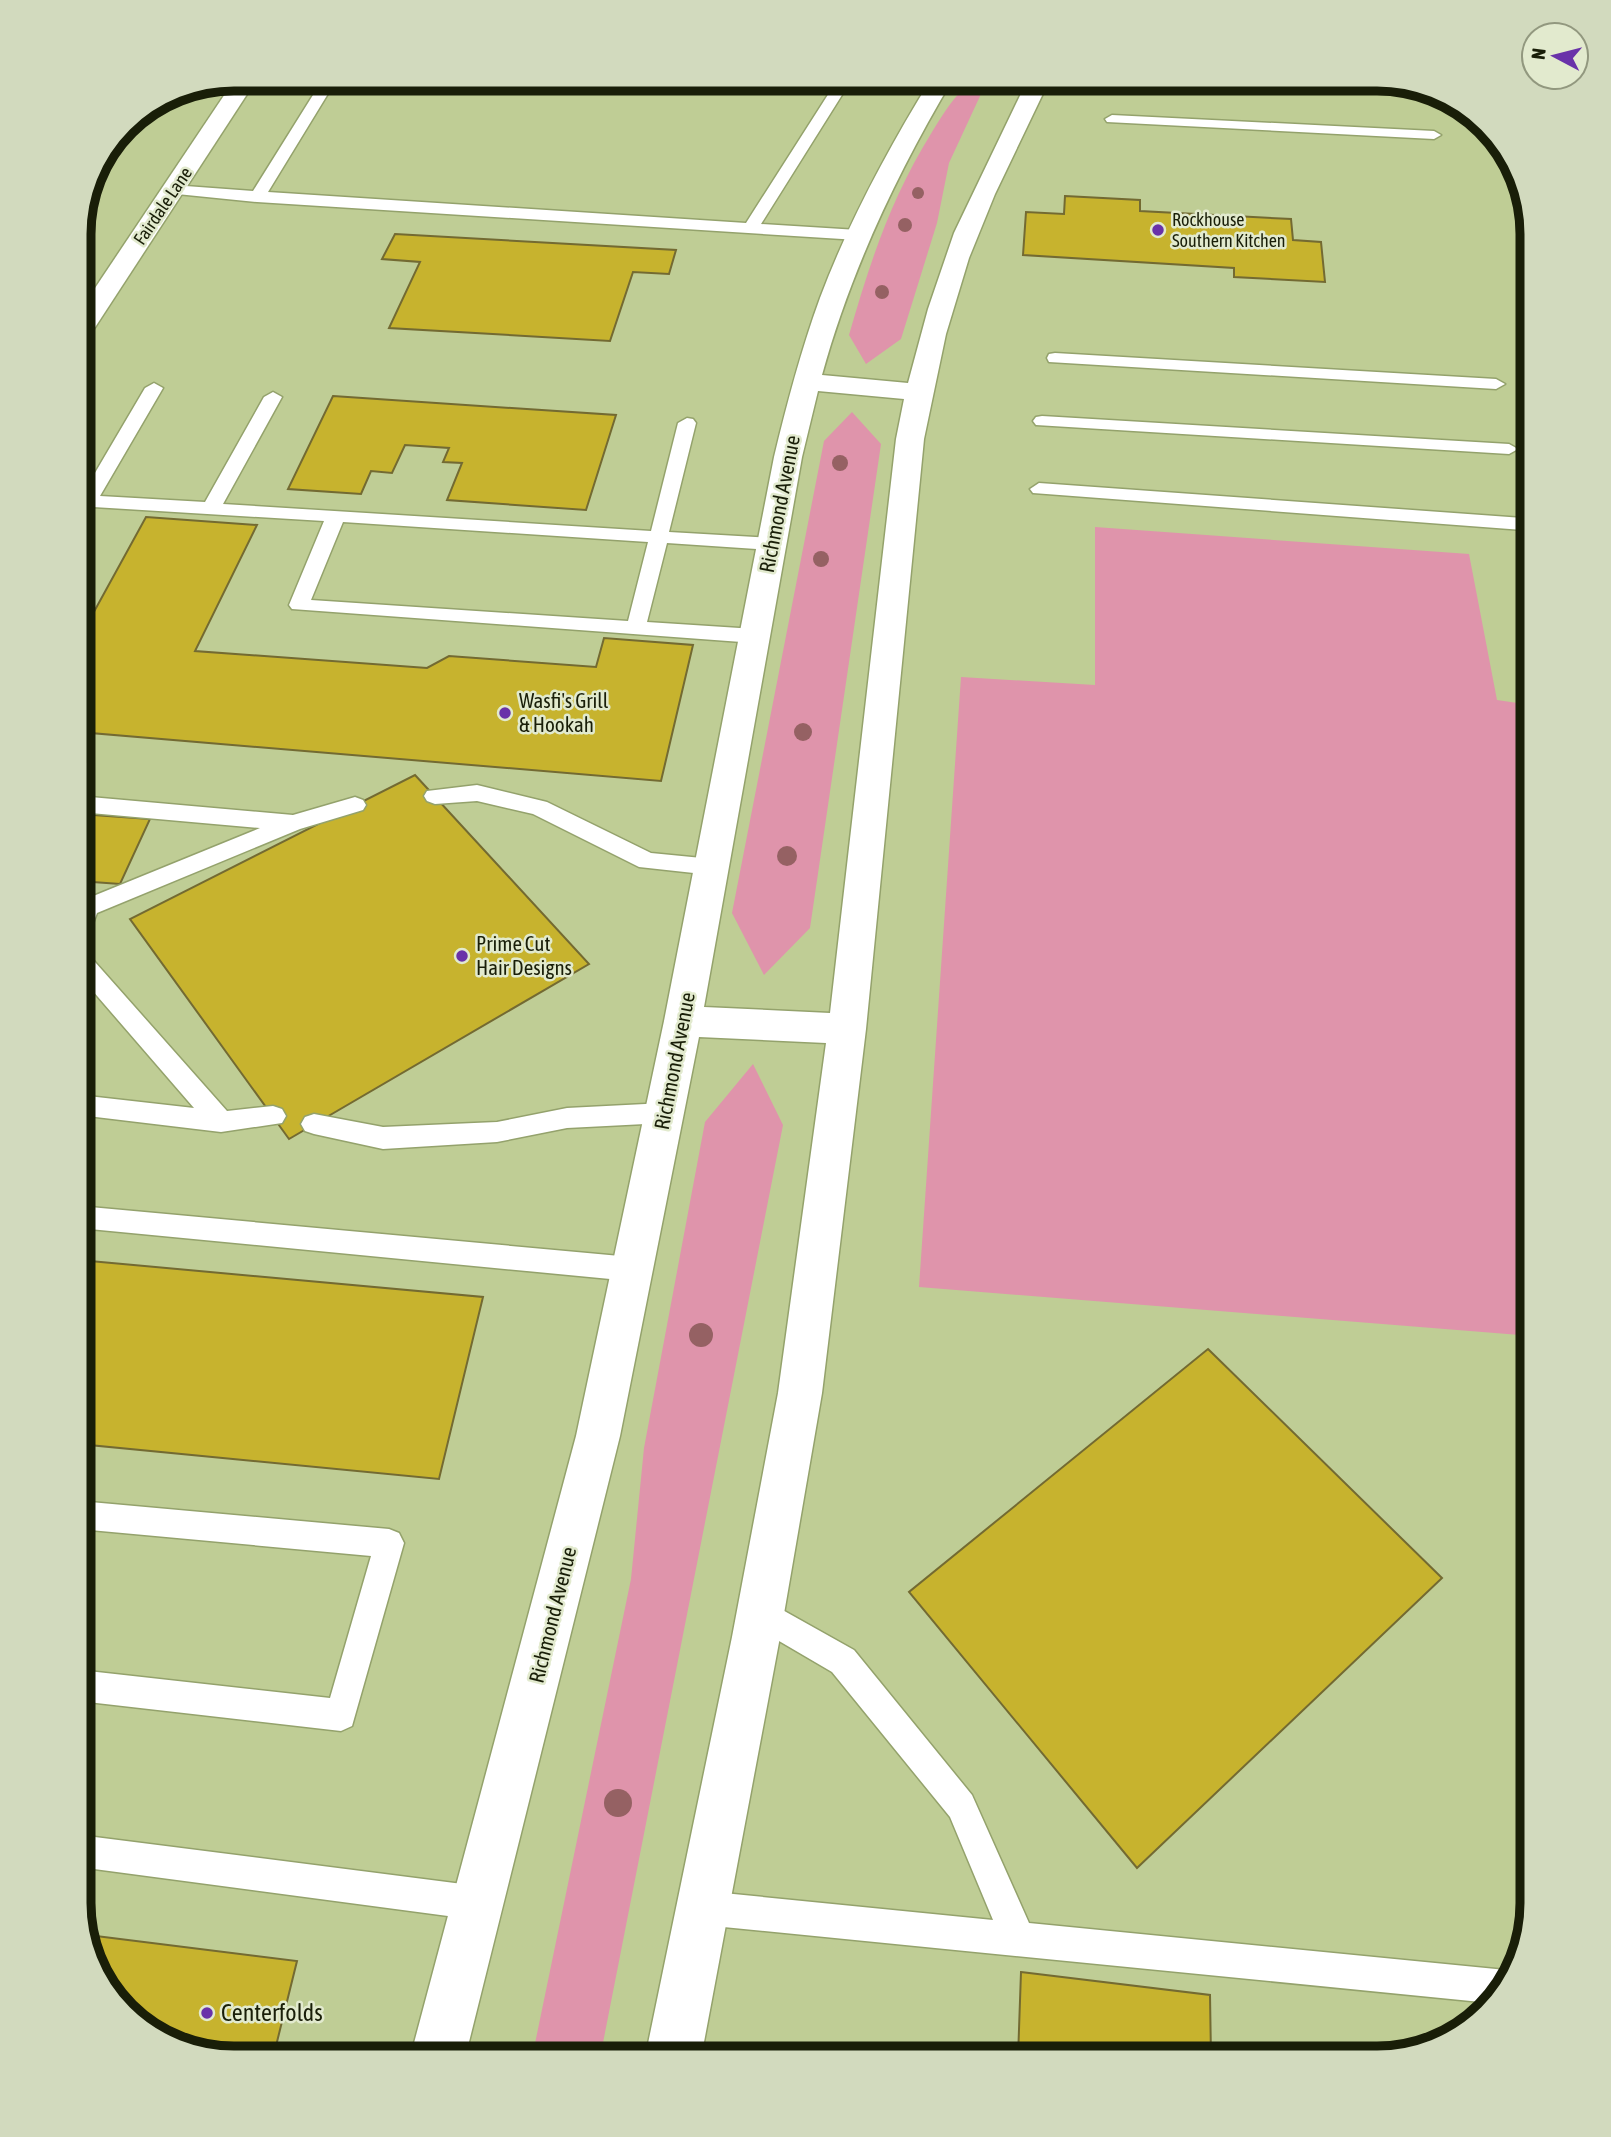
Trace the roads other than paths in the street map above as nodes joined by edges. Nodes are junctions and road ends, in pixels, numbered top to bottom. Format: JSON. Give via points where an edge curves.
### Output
{"nodes":[{"id":1,"x":238,"y":91,"type":"edge"},
{"id":2,"x":323,"y":91,"type":"edge"},
{"id":3,"x":837,"y":91,"type":"edge"},
{"id":4,"x":935,"y":91,"type":"edge"},
{"id":5,"x":1033,"y":91,"type":"edge"},
{"id":6,"x":1112,"y":119,"type":"dead end"},
{"id":7,"x":1434,"y":135,"type":"dead end"},
{"id":8,"x":172,"y":190,"type":"junction"},
{"id":9,"x":257,"y":197,"type":"junction"},
{"id":10,"x":751,"y":228,"type":"junction"},
{"id":11,"x":858,"y":235,"type":"junction"},
{"id":12,"x":91,"y":314,"type":"edge"},
{"id":13,"x":1055,"y":358,"type":"dead end"},
{"id":14,"x":806,"y":382,"type":"junction"},
{"id":15,"x":1496,"y":384,"type":"dead end"},
{"id":16,"x":154,"y":388,"type":"dead end"},
{"id":17,"x":918,"y":392,"type":"junction"},
{"id":18,"x":273,"y":397,"type":"dead end"},
{"id":19,"x":1042,"y":421,"type":"dead end"},
{"id":20,"x":687,"y":423,"type":"dead end"},
{"id":21,"x":1509,"y":449,"type":"dead end"},
{"id":22,"x":1039,"y":489,"type":"dead end"},
{"id":23,"x":91,"y":491,"type":"edge"},
{"id":24,"x":91,"y":506,"type":"edge"},
{"id":25,"x":211,"y":509,"type":"junction"},
{"id":26,"x":336,"y":516,"type":"junction"},
{"id":27,"x":1520,"y":524,"type":"edge"},
{"id":28,"x":659,"y":537,"type":"junction"},
{"id":29,"x":771,"y":544,"type":"junction"},
{"id":30,"x":636,"y":628,"type":"junction"},
{"id":31,"x":755,"y":636,"type":"junction"},
{"id":32,"x":435,"y":796,"type":"dead end"},
{"id":33,"x":91,"y":805,"type":"edge"},
{"id":34,"x":355,"y":805,"type":"dead end"},
{"id":35,"x":293,"y":823,"type":"junction"},
{"id":36,"x":712,"y":867,"type":"junction"},
{"id":37,"x":91,"y":905,"type":"edge"},
{"id":38,"x":91,"y":972,"type":"edge"},
{"id":39,"x":683,"y":1021,"type":"junction"},
{"id":40,"x":847,"y":1030,"type":"junction"},
{"id":41,"x":91,"y":1106,"type":"edge"},
{"id":42,"x":665,"y":1113,"type":"junction"},
{"id":43,"x":273,"y":1116,"type":"dead end"},
{"id":44,"x":221,"y":1122,"type":"junction"},
{"id":45,"x":314,"y":1124,"type":"dead end"},
{"id":46,"x":91,"y":1218,"type":"edge"},
{"id":47,"x":631,"y":1269,"type":"junction"},
{"id":48,"x":91,"y":1516,"type":"edge"},
{"id":49,"x":761,"y":1613,"type":"junction"},
{"id":50,"x":91,"y":1687,"type":"edge"},
{"id":51,"x":91,"y":1853,"type":"edge"},
{"id":52,"x":478,"y":1903,"type":"junction"},
{"id":53,"x":703,"y":1908,"type":"junction"},
{"id":54,"x":1019,"y":1940,"type":"junction"},
{"id":55,"x":1493,"y":1986,"type":"edge"},
{"id":56,"x":440,"y":2046,"type":"edge"},
{"id":57,"x":675,"y":2046,"type":"edge"}],
"edges":[{"from":1,"to":8,"type":"main road","name":"Fairdale Lane"},
{"from":2,"to":9,"type":"lane"},
{"from":3,"to":10,"type":"lane"},
{"from":4,"to":11,"type":"main road","name":"Richmond Avenue"},
{"from":5,"to":17,"type":"main road","via":[[966,234]]},
{"from":6,"to":7,"type":"lane"},
{"from":8,"to":9,"type":"lane"},
{"from":8,"to":12,"type":"main road","name":"Fairdale Lane"},
{"from":9,"to":10,"type":"lane"},
{"from":10,"to":11,"type":"lane"},
{"from":11,"to":14,"type":"main road","name":"Richmond Avenue"},
{"from":13,"to":15,"type":"lane"},
{"from":14,"to":17,"type":"main road"},
{"from":14,"to":29,"type":"main road","name":"Richmond Avenue"},
{"from":16,"to":23,"type":"lane"},
{"from":17,"to":40,"type":"main road"},
{"from":18,"to":25,"type":"lane"},
{"from":19,"to":21,"type":"lane"},
{"from":20,"to":28,"type":"lane"},
{"from":22,"to":27,"type":"lane"},
{"from":24,"to":25,"type":"lane"},
{"from":25,"to":26,"type":"lane"},
{"from":26,"to":28,"type":"lane"},
{"from":26,"to":30,"type":"lane","via":[[299,605]]},
{"from":28,"to":29,"type":"lane"},
{"from":28,"to":30,"type":"lane"},
{"from":29,"to":31,"type":"main road","name":"Richmond Avenue"},
{"from":30,"to":31,"type":"lane"},
{"from":31,"to":36,"type":"main road","name":"Richmond Avenue"},
{"from":32,"to":36,"type":"lane","via":[[477,793],[539,808],[647,861]]},
{"from":33,"to":35,"type":"lane"},
{"from":34,"to":35,"type":"lane"},
{"from":35,"to":37,"type":"lane"},
{"from":36,"to":39,"type":"main road","name":"Richmond Avenue"},
{"from":38,"to":44,"type":"lane"},
{"from":39,"to":40,"type":"main road"},
{"from":39,"to":42,"type":"main road","name":"Richmond Avenue"},
{"from":40,"to":49,"type":"main road","via":[[800,1393]]},
{"from":41,"to":44,"type":"lane"},
{"from":42,"to":45,"type":"lane","via":[[567,1118],[497,1132],[383,1138]]},
{"from":42,"to":47,"type":"main road","name":"Richmond Avenue"},
{"from":43,"to":44,"type":"lane"},
{"from":46,"to":47,"type":"lane"},
{"from":47,"to":52,"type":"main road","name":"Richmond Avenue","via":[[598,1436]]},
{"from":48,"to":50,"type":"lane","via":[[389,1543],[341,1715]]},
{"from":49,"to":53,"type":"main road"},
{"from":49,"to":54,"type":"lane","via":[[843,1661],[961,1806]]},
{"from":51,"to":52,"type":"lane"},
{"from":52,"to":56,"type":"main road","name":"Richmond Avenue"},
{"from":53,"to":54,"type":"lane"},
{"from":53,"to":57,"type":"main road"},
{"from":54,"to":55,"type":"lane"}]}
